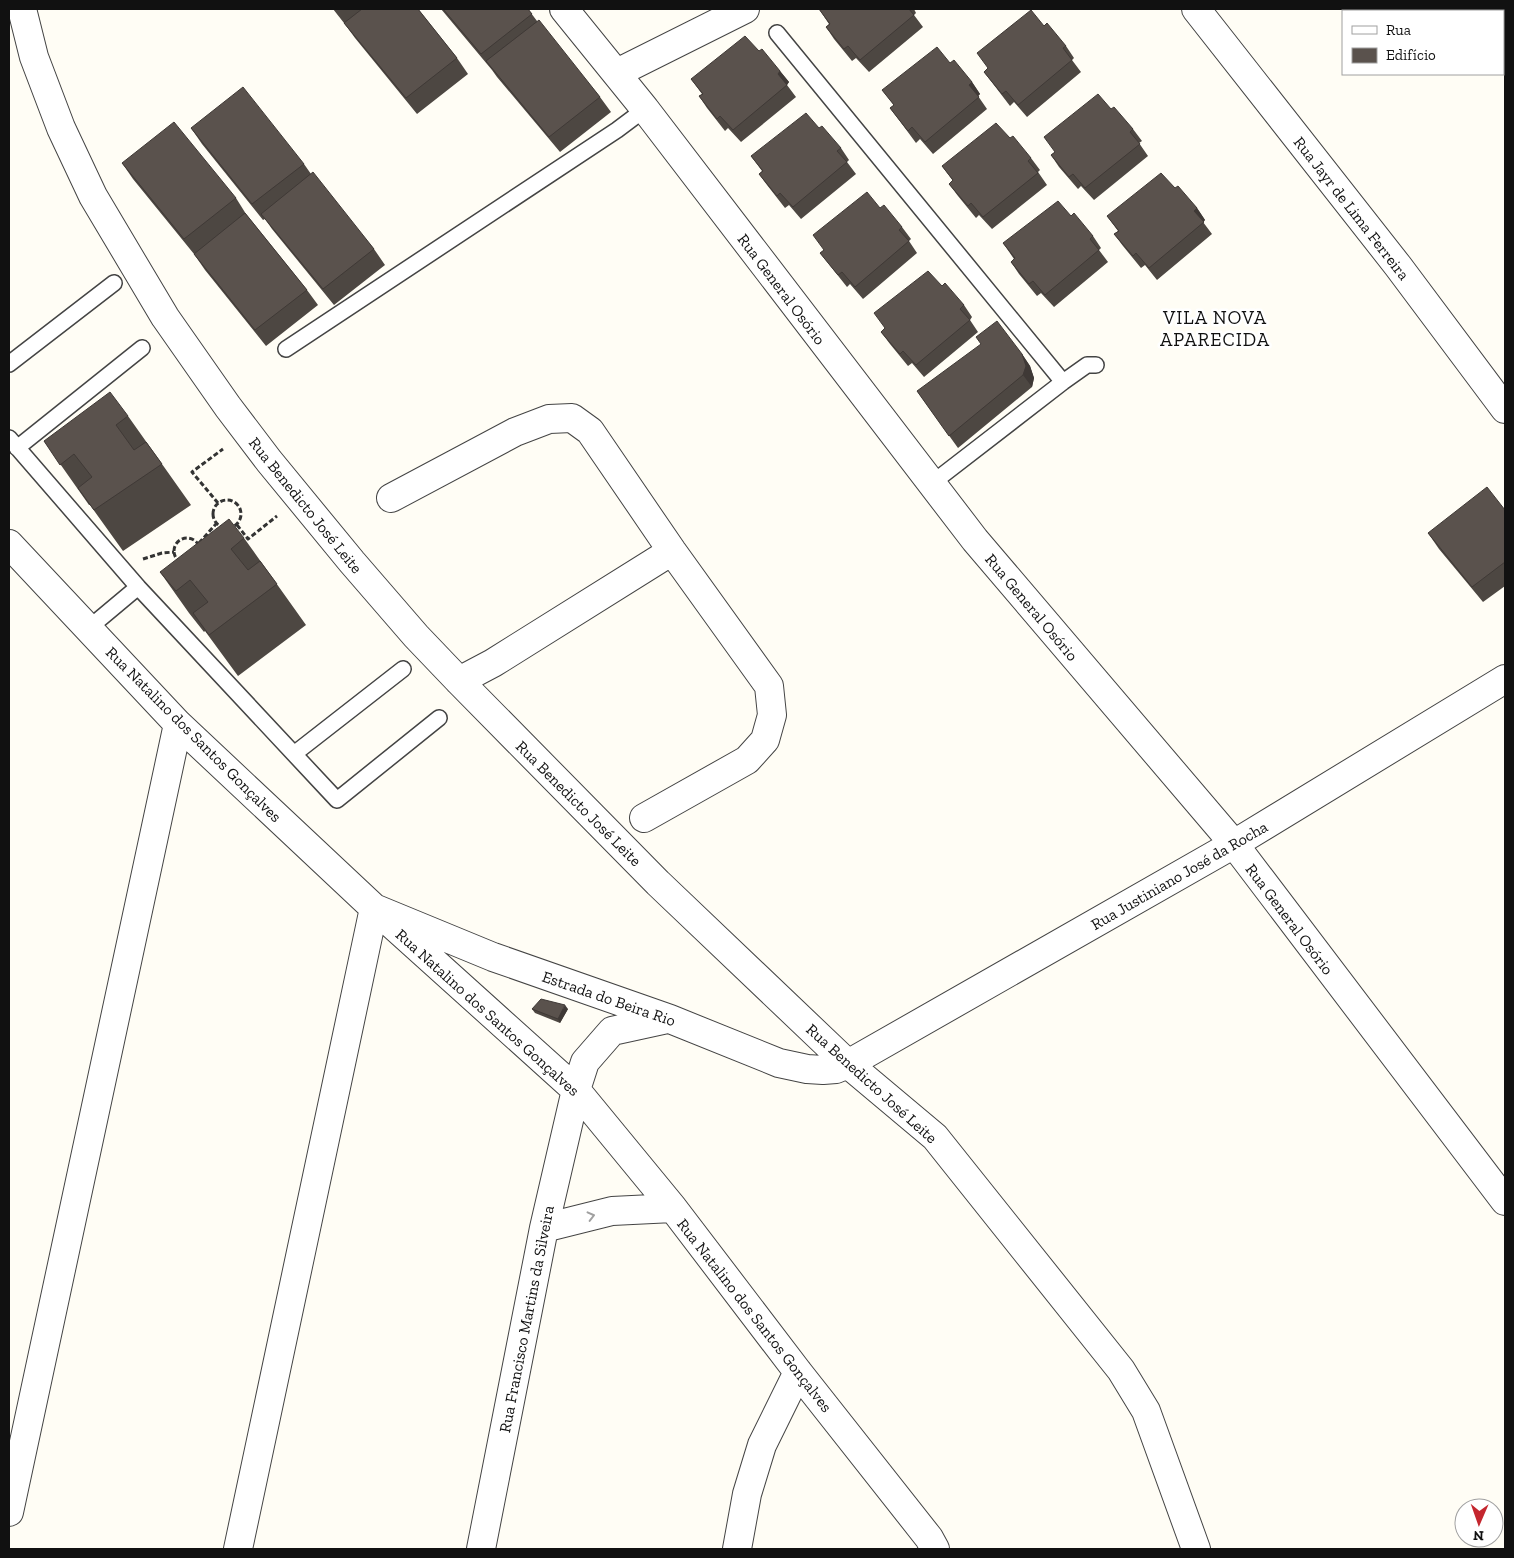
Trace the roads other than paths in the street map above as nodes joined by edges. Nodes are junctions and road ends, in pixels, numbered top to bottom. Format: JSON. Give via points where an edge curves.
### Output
{"nodes":[{"id":1,"x":22,"y":9,"type":"edge"},
{"id":2,"x":564,"y":9,"type":"edge"},
{"id":3,"x":744,"y":9,"type":"edge"},
{"id":4,"x":1196,"y":9,"type":"edge"},
{"id":5,"x":777,"y":34,"type":"dead end"},
{"id":6,"x":617,"y":74,"type":"junction"},
{"id":7,"x":645,"y":109,"type":"junction"},
{"id":8,"x":114,"y":283,"type":"dead end"},
{"id":9,"x":142,"y":348,"type":"dead end"},
{"id":10,"x":286,"y":349,"type":"dead end"},
{"id":11,"x":9,"y":364,"type":"edge"},
{"id":12,"x":1096,"y":365,"type":"dead end"},
{"id":13,"x":1063,"y":382,"type":"junction"},
{"id":14,"x":1505,"y":409,"type":"edge"},
{"id":15,"x":13,"y":443,"type":"edge"},
{"id":16,"x":931,"y":484,"type":"junction"},
{"id":17,"x":391,"y":498,"type":"dead end"},
{"id":18,"x":9,"y":544,"type":"edge"},
{"id":19,"x":672,"y":551,"type":"junction"},
{"id":20,"x":138,"y":587,"type":"junction"},
{"id":21,"x":89,"y":628,"type":"junction"},
{"id":22,"x":404,"y":669,"type":"dead end"},
{"id":23,"x":1505,"y":679,"type":"edge"},
{"id":24,"x":459,"y":681,"type":"junction"},
{"id":25,"x":439,"y":718,"type":"dead end"},
{"id":26,"x":178,"y":724,"type":"junction"},
{"id":27,"x":294,"y":754,"type":"junction"},
{"id":28,"x":644,"y":818,"type":"dead end"},
{"id":29,"x":1234,"y":844,"type":"junction"},
{"id":30,"x":374,"y":908,"type":"junction"},
{"id":31,"x":596,"y":994,"type":"junction"},
{"id":32,"x":670,"y":1019,"type":"junction"},
{"id":33,"x":612,"y":1031,"type":"junction"},
{"id":34,"x":848,"y":1064,"type":"junction"},
{"id":35,"x":576,"y":1090,"type":"junction"},
{"id":36,"x":1505,"y":1201,"type":"edge"},
{"id":37,"x":673,"y":1208,"type":"junction"},
{"id":38,"x":544,"y":1228,"type":"junction"},
{"id":39,"x":798,"y":1372,"type":"junction"},
{"id":40,"x":9,"y":1512,"type":"edge"},
{"id":41,"x":238,"y":1549,"type":"edge"},
{"id":42,"x":481,"y":1549,"type":"edge"},
{"id":43,"x":736,"y":1549,"type":"edge"},
{"id":44,"x":935,"y":1549,"type":"edge"},
{"id":45,"x":1196,"y":1549,"type":"edge"}],
"edges":[{"from":1,"to":24,"type":"street","name":"Rua Benedicto José Leite","via":[[34,57],[61,128],[93,196],[165,317],[269,461],[352,562]]},
{"from":2,"to":6,"type":"street","name":"Rua General Osório"},
{"from":3,"to":6,"type":"street"},
{"from":4,"to":14,"type":"street","name":"Rua Jayr de Lima Ferreira","via":[[1398,266]]},
{"from":5,"to":13,"type":"lane"},
{"from":6,"to":7,"type":"street","name":"Rua General Osório"},
{"from":7,"to":10,"type":"lane"},
{"from":7,"to":16,"type":"street","name":"Rua General Osório"},
{"from":8,"to":11,"type":"lane"},
{"from":9,"to":15,"type":"lane"},
{"from":12,"to":13,"type":"lane","via":[[1088,365]]},
{"from":13,"to":16,"type":"lane"},
{"from":15,"to":20,"type":"lane"},
{"from":16,"to":29,"type":"street","name":"Rua General Osório"},
{"from":17,"to":19,"type":"street","via":[[515,432],[549,419],[572,418],[590,431]]},
{"from":18,"to":21,"type":"street","name":"Rua Natalino dos Santos Gonçalves"},
{"from":19,"to":24,"type":"street"},
{"from":19,"to":28,"type":"street","via":[[769,686],[772,715],[765,740],[748,760]]},
{"from":20,"to":21,"type":"lane"},
{"from":20,"to":27,"type":"lane"},
{"from":21,"to":26,"type":"street","name":"Rua Natalino dos Santos Gonçalves"},
{"from":22,"to":27,"type":"lane"},
{"from":23,"to":29,"type":"street","name":"Rua Justiniano José da Rocha"},
{"from":24,"to":34,"type":"street","name":"Rua Benedicto José Leite","via":[[658,883]]},
{"from":25,"to":27,"type":"lane","via":[[337,800]]},
{"from":26,"to":30,"type":"street","name":"Rua Natalino dos Santos Gonçalves"},
{"from":26,"to":40,"type":"street"},
{"from":29,"to":34,"type":"street","name":"Rua Justiniano José da Rocha"},
{"from":29,"to":36,"type":"street","name":"Rua General Osório"},
{"from":30,"to":31,"type":"street","name":"Estrada do Beira Rio","via":[[493,957]]},
{"from":30,"to":35,"type":"street","name":"Rua Natalino dos Santos Gonçalves"},
{"from":30,"to":41,"type":"street"},
{"from":31,"to":32,"type":"street","name":"Estrada do Beira Rio"},
{"from":31,"to":33,"type":"street"},
{"from":32,"to":33,"type":"street"},
{"from":32,"to":34,"type":"street","name":"Estrada do Beira Rio","via":[[779,1063],[822,1070]]},
{"from":33,"to":35,"type":"street","name":"Rua Francisco Martins da Silveira","via":[[585,1062]]},
{"from":34,"to":45,"type":"street","name":"Rua Benedicto José Leite","via":[[934,1137],[1121,1370],[1146,1411]]},
{"from":35,"to":37,"type":"street","name":"Rua Natalino dos Santos Gonçalves"},
{"from":35,"to":38,"type":"street","name":"Rua Francisco Martins da Silveira"},
{"from":38,"to":37,"type":"street","one_way":true,"via":[[612,1211]]},
{"from":37,"to":39,"type":"street","name":"Rua Natalino dos Santos Gonçalves"},
{"from":38,"to":42,"type":"street","name":"Rua Francisco Martins da Silveira"},
{"from":39,"to":43,"type":"street","via":[[762,1445],[747,1494]]},
{"from":39,"to":44,"type":"street","name":"Rua Natalino dos Santos Gonçalves"}]}
